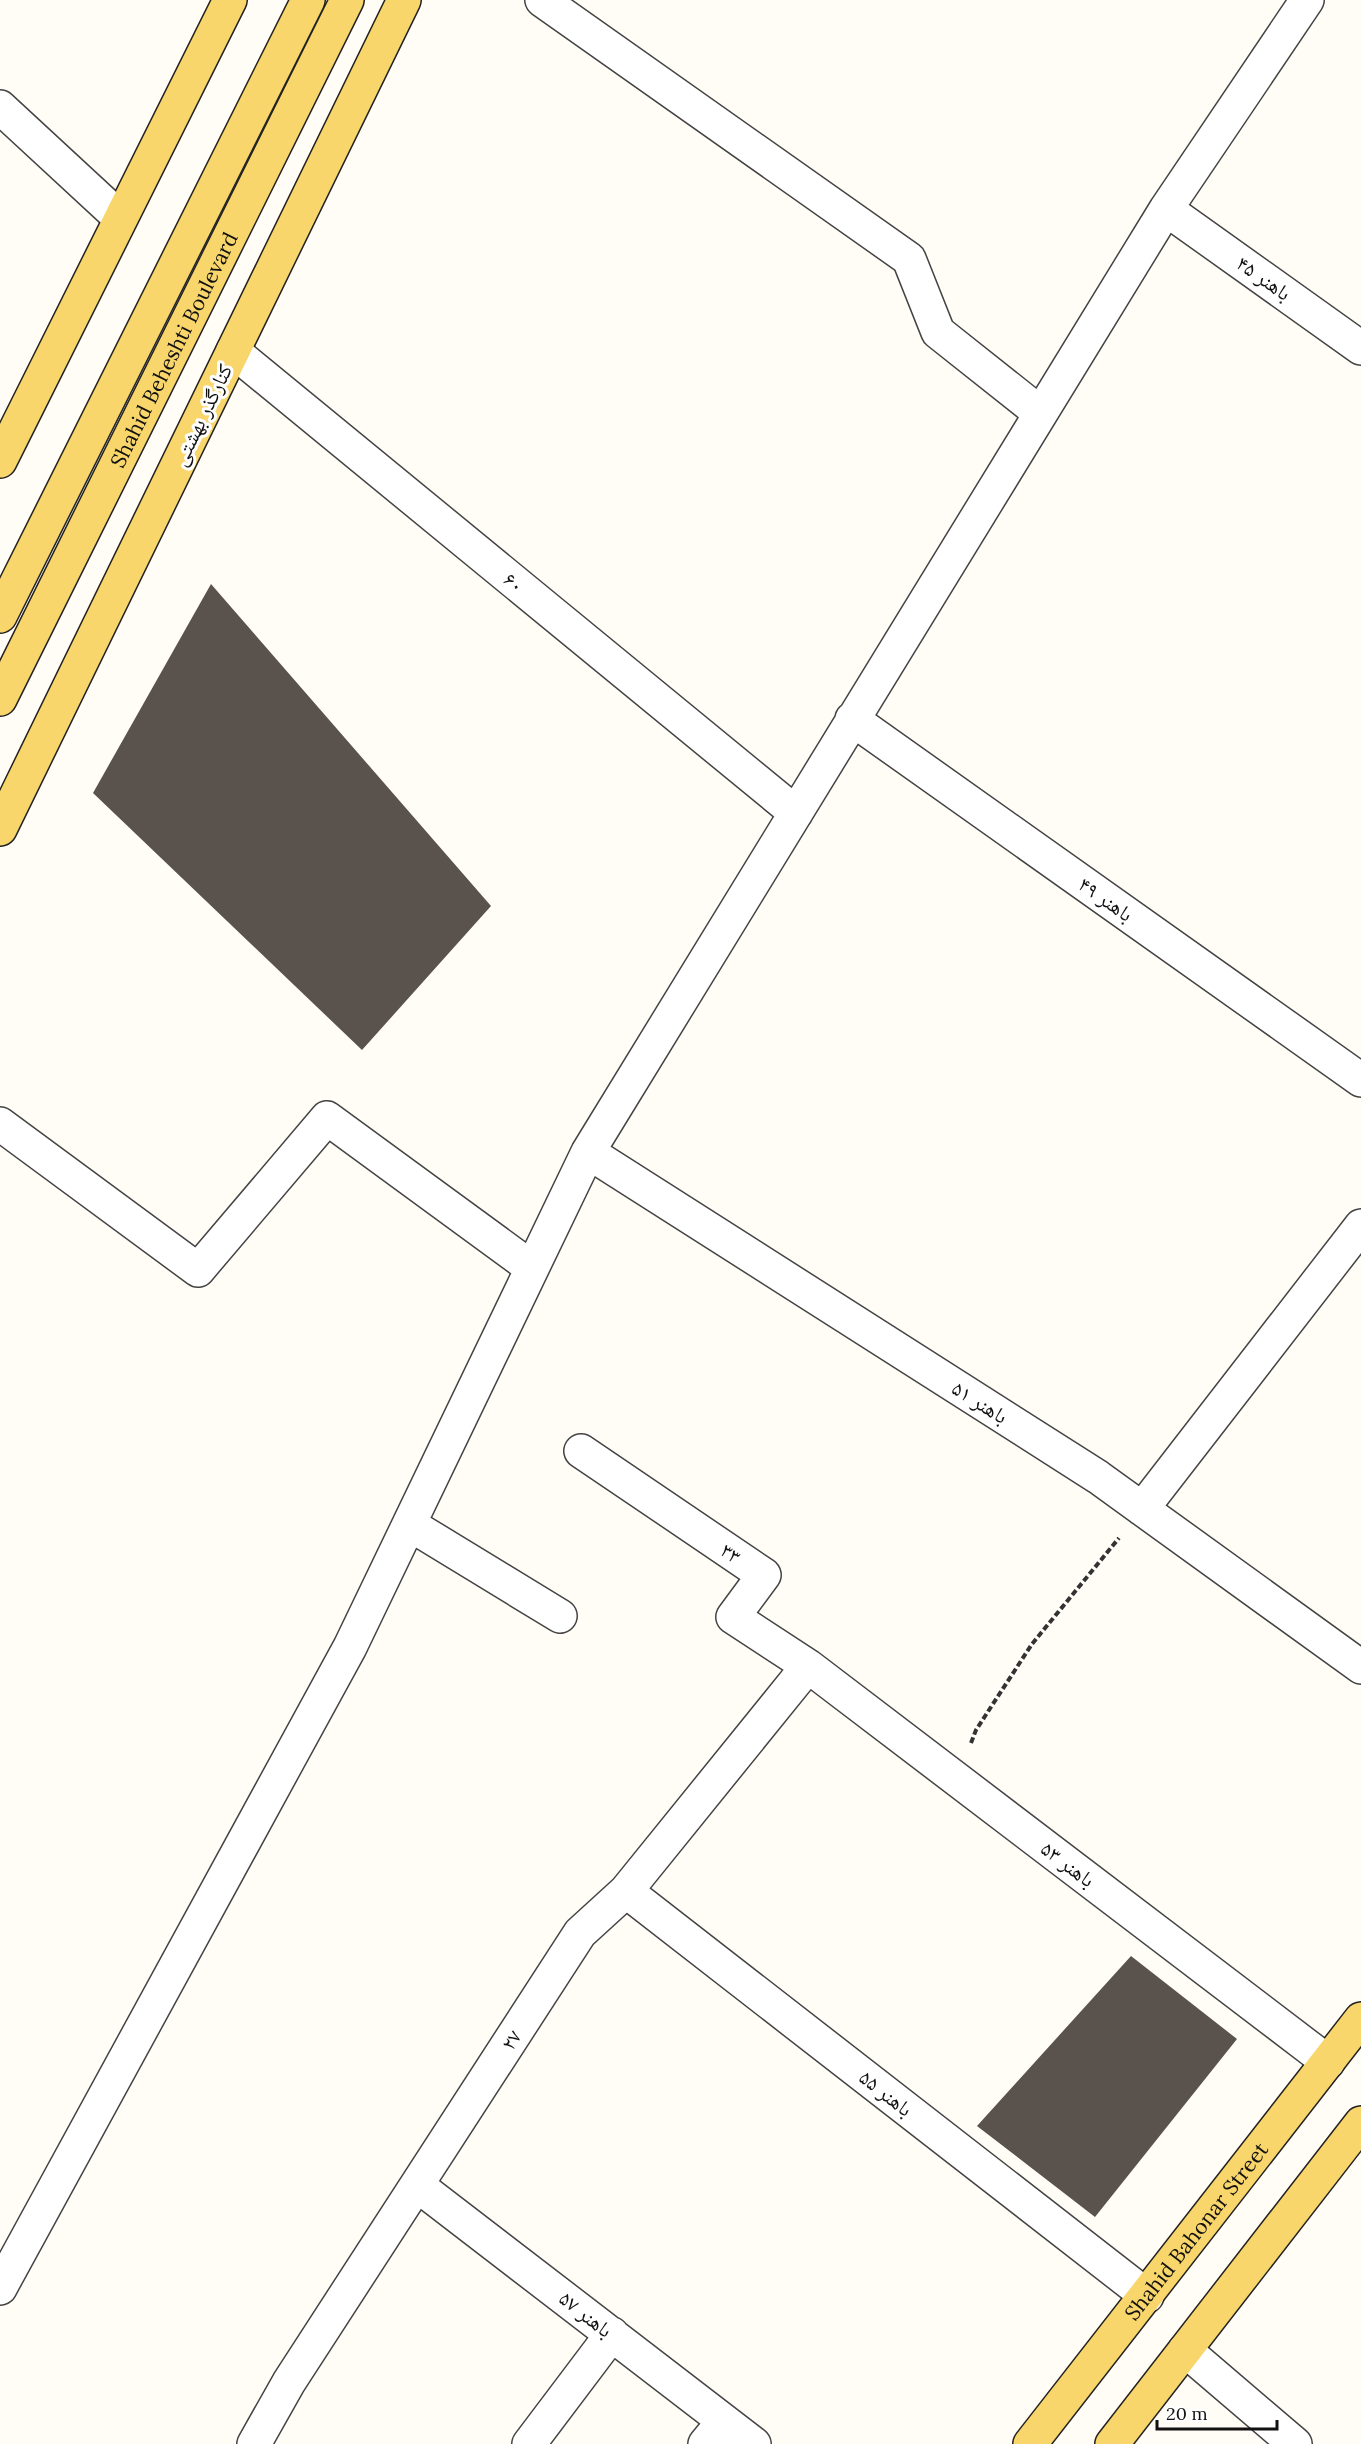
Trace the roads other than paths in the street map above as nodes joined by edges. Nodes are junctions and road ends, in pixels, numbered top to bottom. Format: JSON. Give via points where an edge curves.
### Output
{"nodes":[{"id":1,"x":230,"y":0,"type":"edge"},
{"id":2,"x":308,"y":0,"type":"edge"},
{"id":3,"x":347,"y":0,"type":"edge"},
{"id":4,"x":404,"y":0,"type":"edge"},
{"id":5,"x":542,"y":0,"type":"edge"},
{"id":6,"x":1307,"y":0,"type":"edge"},
{"id":7,"x":0,"y":107,"type":"edge"},
{"id":8,"x":1166,"y":209,"type":"junction"},
{"id":9,"x":120,"y":218,"type":"junction"},
{"id":10,"x":1361,"y":348,"type":"edge"},
{"id":11,"x":233,"y":351,"type":"junction"},
{"id":12,"x":1041,"y":413,"type":"junction"},
{"id":13,"x":0,"y":461,"type":"edge"},
{"id":14,"x":0,"y":616,"type":"edge"},
{"id":15,"x":0,"y":699,"type":"edge"},
{"id":16,"x":852,"y":719,"type":"junction"},
{"id":17,"x":796,"y":813,"type":"junction"},
{"id":18,"x":0,"y":829,"type":"edge"},
{"id":19,"x":1361,"y":1080,"type":"edge"},
{"id":20,"x":0,"y":1124,"type":"edge"},
{"id":21,"x":588,"y":1152,"type":"junction"},
{"id":22,"x":1361,"y":1226,"type":"edge"},
{"id":23,"x":532,"y":1268,"type":"junction"},
{"id":24,"x":581,"y":1451,"type":"dead end"},
{"id":25,"x":1142,"y":1509,"type":"junction"},
{"id":26,"x":409,"y":1524,"type":"junction"},
{"id":27,"x":560,"y":1616,"type":"dead end"},
{"id":28,"x":808,"y":1666,"type":"junction"},
{"id":29,"x":1361,"y":1667,"type":"edge"},
{"id":30,"x":626,"y":1891,"type":"junction"},
{"id":31,"x":1361,"y":2019,"type":"edge"},
{"id":32,"x":1328,"y":2062,"type":"junction"},
{"id":33,"x":1361,"y":2123,"type":"edge"},
{"id":34,"x":417,"y":2185,"type":"junction"},
{"id":35,"x":0,"y":2288,"type":"edge"},
{"id":36,"x":1147,"y":2296,"type":"junction"},
{"id":37,"x":612,"y":2334,"type":"junction"},
{"id":38,"x":1185,"y":2350,"type":"junction"},
{"id":39,"x":714,"y":2432,"type":"edge"},
{"id":40,"x":254,"y":2444,"type":"edge"},
{"id":41,"x":529,"y":2444,"type":"edge"},
{"id":42,"x":754,"y":2444,"type":"edge"},
{"id":43,"x":1030,"y":2444,"type":"edge"},
{"id":44,"x":1112,"y":2444,"type":"edge"},
{"id":45,"x":1295,"y":2444,"type":"edge"}],
"edges":[{"from":1,"to":9,"type":"main road"},
{"from":2,"to":14,"type":"main road","name":"Shahid Beheshti Boulevard"},
{"from":3,"to":15,"type":"main road","name":"Shahid Beheshti Boulevard"},
{"from":4,"to":11,"type":"main road","name":"کنارگذر بهشتی"},
{"from":5,"to":12,"type":"street","via":[[909,259],[938,332]]},
{"from":6,"to":8,"type":"street"},
{"from":7,"to":9,"type":"street"},
{"from":8,"to":10,"type":"street","name":"باهنر ۴۵"},
{"from":8,"to":12,"type":"street"},
{"from":9,"to":13,"type":"main road"},
{"from":11,"to":17,"type":"street","name":"۶۰"},
{"from":11,"to":18,"type":"main road","name":"کنارگذر بهشتی"},
{"from":12,"to":16,"type":"street"},
{"from":16,"to":17,"type":"street"},
{"from":16,"to":19,"type":"street","name":"باهنر ۴۹"},
{"from":17,"to":21,"type":"street"},
{"from":20,"to":23,"type":"street","via":[[198,1270],[327,1118]]},
{"from":21,"to":23,"type":"street"},
{"from":21,"to":25,"type":"street","name":"باهنر ۵۱","via":[[1098,1477]]},
{"from":22,"to":25,"type":"street"},
{"from":23,"to":26,"type":"street"},
{"from":24,"to":28,"type":"street","name":"۳۳","via":[[764,1575],[733,1617]]},
{"from":25,"to":29,"type":"street","name":"باهنر ۵۱"},
{"from":26,"to":27,"type":"street"},
{"from":26,"to":35,"type":"street","via":[[350,1647]]},
{"from":28,"to":30,"type":"street","name":"۲۷"},
{"from":28,"to":32,"type":"street","name":"باهنر ۵۳"},
{"from":30,"to":34,"type":"street","name":"۲۷","via":[[580,1934]]},
{"from":30,"to":36,"type":"street","name":"باهنر ۵۵"},
{"from":31,"to":32,"type":"main road","name":"Shahid Bahonar Street"},
{"from":32,"to":36,"type":"main road","name":"Shahid Bahonar Street"},
{"from":33,"to":38,"type":"main road"},
{"from":34,"to":37,"type":"street","name":"باهنر ۵۷"},
{"from":34,"to":40,"type":"street","name":"۲۷","via":[[289,2382]]},
{"from":36,"to":43,"type":"main road","name":"Shahid Bahonar Street"},
{"from":37,"to":39,"type":"street","name":"باهنر ۵۷"},
{"from":37,"to":41,"type":"street"},
{"from":38,"to":44,"type":"main road"},
{"from":38,"to":45,"type":"street"},
{"from":39,"to":42,"type":"street","name":"باهنر ۵۷"}]}
